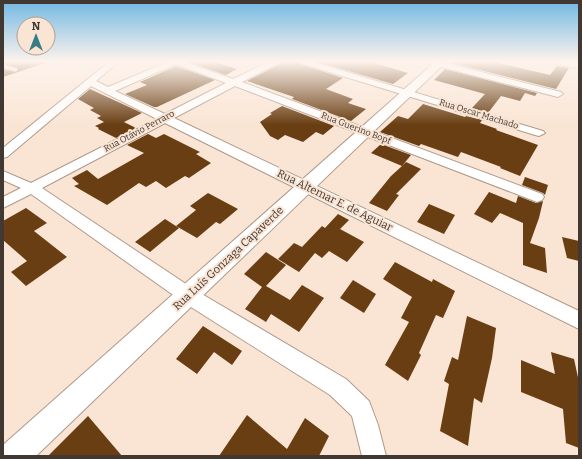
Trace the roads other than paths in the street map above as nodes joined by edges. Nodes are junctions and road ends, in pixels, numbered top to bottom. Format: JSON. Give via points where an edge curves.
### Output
{"nodes":[{"id":1,"x":90,"y":82,"type":"edge"},
{"id":2,"x":91,"y":82,"type":"edge"},
{"id":3,"x":127,"y":82,"type":"edge"},
{"id":4,"x":234,"y":82,"type":"edge"},
{"id":5,"x":235,"y":82,"type":"edge"},
{"id":6,"x":376,"y":82,"type":"edge"},
{"id":7,"x":417,"y":82,"type":"edge"},
{"id":8,"x":516,"y":82,"type":"edge"},
{"id":9,"x":109,"y":90,"type":"junction"},
{"id":10,"x":408,"y":92,"type":"junction"},
{"id":11,"x":558,"y":94,"type":"dead end"},
{"id":12,"x":165,"y":117,"type":"junction"},
{"id":13,"x":366,"y":132,"type":"junction"},
{"id":14,"x":539,"y":133,"type":"dead end"},
{"id":15,"x":3,"y":154,"type":"edge"},
{"id":16,"x":3,"y":175,"type":"edge"},
{"id":17,"x":305,"y":186,"type":"junction"},
{"id":18,"x":32,"y":188,"type":"junction"},
{"id":19,"x":537,"y":197,"type":"dead end"},
{"id":20,"x":3,"y":203,"type":"edge"},
{"id":21,"x":189,"y":296,"type":"junction"},
{"id":22,"x":579,"y":320,"type":"edge"},
{"id":23,"x":14,"y":456,"type":"edge"},
{"id":24,"x":374,"y":456,"type":"edge"}],
"edges":[{"from":1,"to":15,"type":"street"},
{"from":2,"to":9,"type":"street","name":"Rua Altemar E. de Aguiar"},
{"from":3,"to":9,"type":"street"},
{"from":4,"to":12,"type":"street","name":"Rua Otávio Perraro"},
{"from":5,"to":13,"type":"street","name":"Rua Guerino Bopf"},
{"from":6,"to":10,"type":"street","name":"Rua Oscar Machado"},
{"from":7,"to":10,"type":"street","name":"Rua Luís Gonzaga Capaverde"},
{"from":8,"to":11,"type":"street"},
{"from":9,"to":12,"type":"street","name":"Rua Altemar E. de Aguiar"},
{"from":10,"to":13,"type":"street","name":"Rua Luís Gonzaga Capaverde"},
{"from":10,"to":14,"type":"street","name":"Rua Oscar Machado"},
{"from":12,"to":17,"type":"street","name":"Rua Altemar E. de Aguiar"},
{"from":12,"to":18,"type":"street","name":"Rua Otávio Perraro"},
{"from":13,"to":17,"type":"street","name":"Rua Luís Gonzaga Capaverde"},
{"from":13,"to":19,"type":"street","name":"Rua Guerino Bopf"},
{"from":16,"to":18,"type":"street"},
{"from":17,"to":21,"type":"street","name":"Rua Luís Gonzaga Capaverde"},
{"from":17,"to":22,"type":"street","name":"Rua Altemar E. de Aguiar"},
{"from":18,"to":20,"type":"street","name":"Rua Otávio Perraro"},
{"from":18,"to":21,"type":"street"},
{"from":21,"to":23,"type":"street","name":"Rua Luís Gonzaga Capaverde"},
{"from":21,"to":24,"type":"street","via":[[338,387],[351,398],[361,409]]}]}
